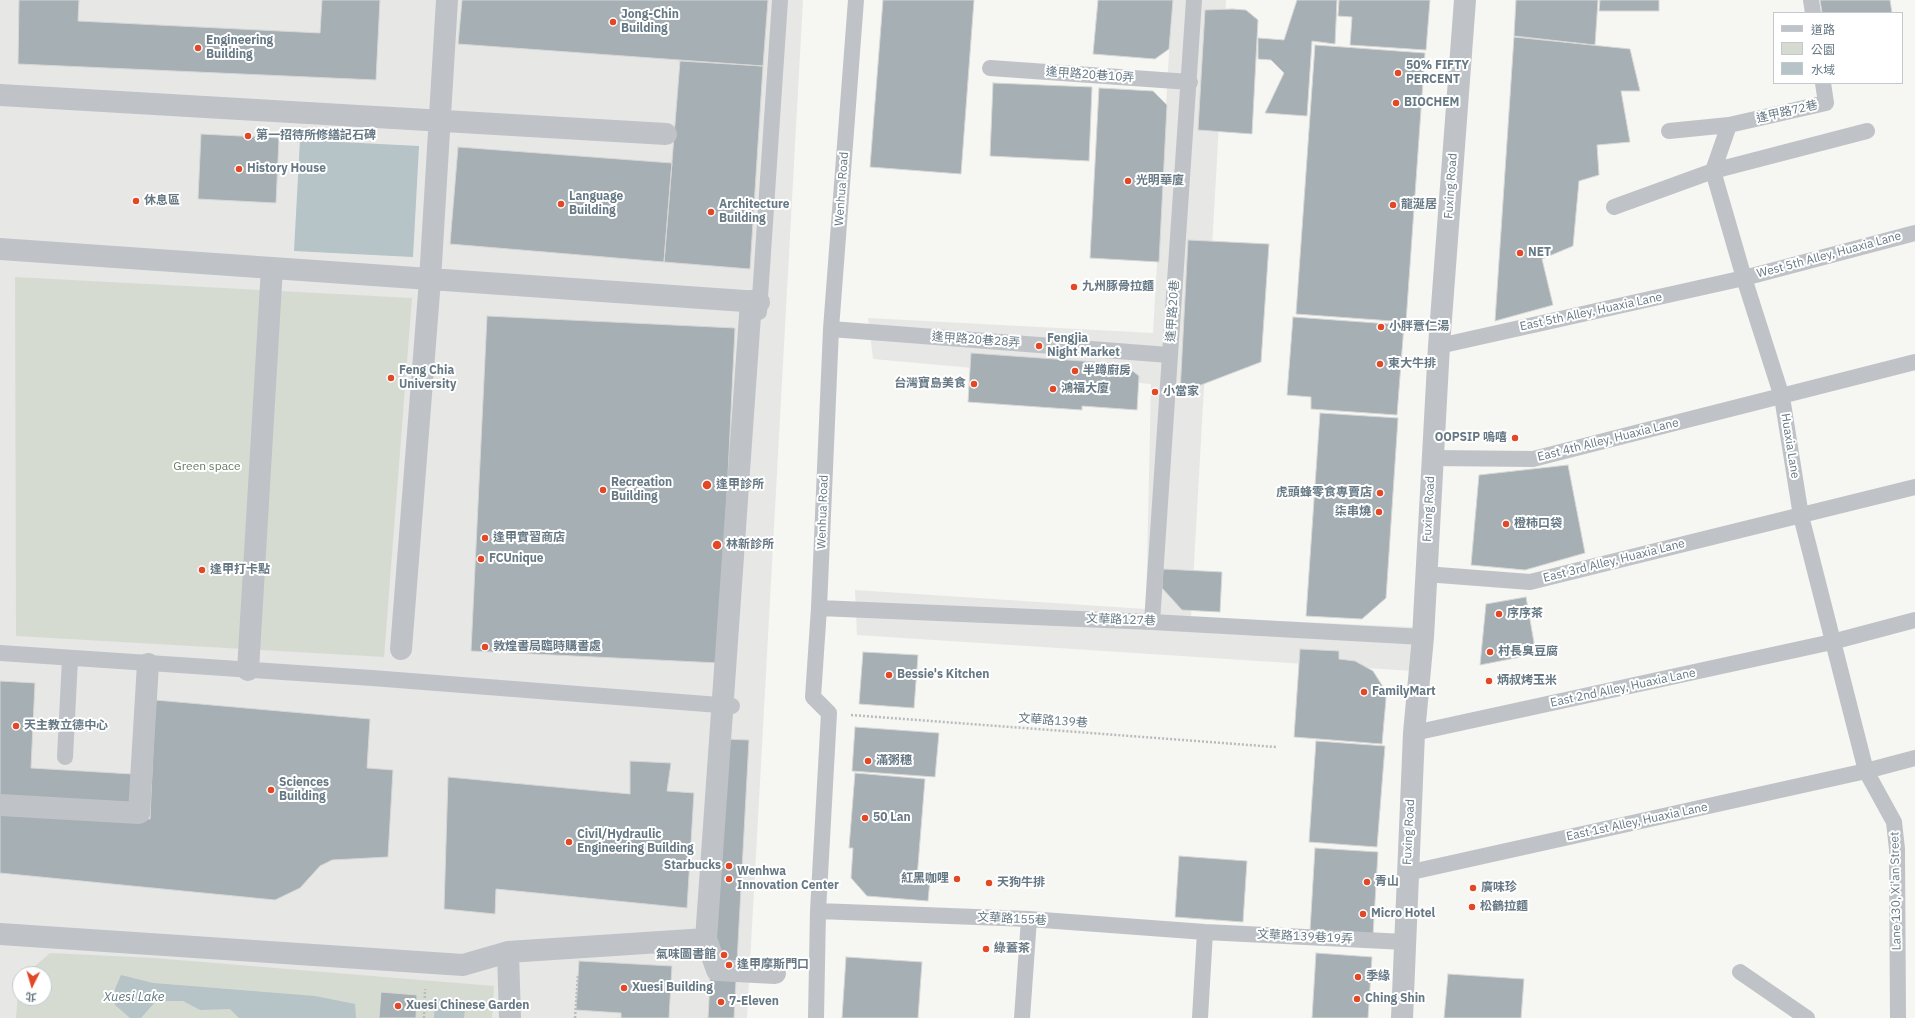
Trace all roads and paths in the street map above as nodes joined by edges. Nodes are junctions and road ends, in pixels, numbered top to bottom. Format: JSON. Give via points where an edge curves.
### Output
{"nodes":[{"id":1,"x":446,"y":0,"type":"edge"},
{"id":2,"x":780,"y":0,"type":"edge"},
{"id":3,"x":856,"y":0,"type":"edge"},
{"id":4,"x":1194,"y":0,"type":"edge"},
{"id":5,"x":1465,"y":0,"type":"edge"},
{"id":6,"x":1811,"y":0,"type":"edge"},
{"id":7,"x":1813,"y":12,"type":"edge"},
{"id":8,"x":990,"y":68,"type":"dead end"},
{"id":9,"x":1190,"y":82,"type":"junction"},
{"id":10,"x":1824,"y":84,"type":"edge"},
{"id":11,"x":0,"y":95,"type":"edge"},
{"id":12,"x":439,"y":120,"type":"junction"},
{"id":13,"x":1729,"y":125,"type":"junction"},
{"id":14,"x":1669,"y":131,"type":"dead end"},
{"id":15,"x":1867,"y":131,"type":"dead end"},
{"id":16,"x":666,"y":134,"type":"dead end"},
{"id":17,"x":1713,"y":171,"type":"junction"},
{"id":18,"x":1614,"y":207,"type":"dead end"},
{"id":19,"x":1915,"y":232,"type":"edge"},
{"id":20,"x":0,"y":249,"type":"edge"},
{"id":21,"x":272,"y":268,"type":"junction"},
{"id":22,"x":1744,"y":278,"type":"junction"},
{"id":23,"x":430,"y":280,"type":"junction"},
{"id":24,"x":755,"y":301,"type":"junction"},
{"id":25,"x":831,"y":330,"type":"junction"},
{"id":26,"x":1439,"y":346,"type":"junction"},
{"id":27,"x":1169,"y":355,"type":"junction"},
{"id":28,"x":1915,"y":362,"type":"edge"},
{"id":29,"x":1782,"y":397,"type":"junction"},
{"id":30,"x":1432,"y":458,"type":"junction"},
{"id":31,"x":1915,"y":486,"type":"edge"},
{"id":32,"x":1801,"y":516,"type":"junction"},
{"id":33,"x":1425,"y":574,"type":"junction"},
{"id":34,"x":819,"y":608,"type":"junction"},
{"id":35,"x":1915,"y":620,"type":"edge"},
{"id":36,"x":1152,"y":622,"type":"junction"},
{"id":37,"x":1422,"y":637,"type":"junction"},
{"id":38,"x":1832,"y":642,"type":"junction"},
{"id":39,"x":400,"y":649,"type":"dead end"},
{"id":40,"x":0,"y":653,"type":"edge"},
{"id":41,"x":70,"y":658,"type":"junction"},
{"id":42,"x":148,"y":664,"type":"junction"},
{"id":43,"x":248,"y":670,"type":"junction"},
{"id":44,"x":730,"y":709,"type":"junction"},
{"id":45,"x":829,"y":713,"type":"junction"},
{"id":46,"x":1414,"y":733,"type":"junction"},
{"id":47,"x":1276,"y":747,"type":"dead end"},
{"id":48,"x":65,"y":757,"type":"dead end"},
{"id":49,"x":1915,"y":758,"type":"edge"},
{"id":50,"x":1866,"y":771,"type":"junction"},
{"id":51,"x":0,"y":805,"type":"edge"},
{"id":52,"x":1407,"y":873,"type":"junction"},
{"id":53,"x":818,"y":911,"type":"junction"},
{"id":54,"x":1029,"y":919,"type":"junction"},
{"id":55,"x":1205,"y":932,"type":"junction"},
{"id":56,"x":0,"y":934,"type":"edge"},
{"id":57,"x":706,"y":939,"type":"junction"},
{"id":58,"x":1405,"y":942,"type":"junction"},
{"id":59,"x":508,"y":952,"type":"junction"},
{"id":60,"x":1740,"y":972,"type":"dead end"},
{"id":61,"x":578,"y":973,"type":"dead end"},
{"id":62,"x":775,"y":973,"type":"dead end"},
{"id":63,"x":510,"y":1018,"type":"edge"},
{"id":64,"x":575,"y":1018,"type":"edge"},
{"id":65,"x":816,"y":1018,"type":"edge"},
{"id":66,"x":1022,"y":1018,"type":"edge"},
{"id":67,"x":1200,"y":1018,"type":"edge"},
{"id":68,"x":1402,"y":1018,"type":"edge"},
{"id":69,"x":1807,"y":1018,"type":"edge"},
{"id":70,"x":1898,"y":1018,"type":"edge"}],
"edges":[{"from":1,"to":12,"type":"street"},
{"from":2,"to":24,"type":"lane"},
{"from":3,"to":25,"type":"lane","name":"Wenhua Road"},
{"from":4,"to":9,"type":"lane","name":"逢甲路20巷"},
{"from":5,"to":26,"type":"street","name":"Fuxing Road"},
{"from":6,"to":7,"type":"lane"},
{"from":8,"to":9,"type":"lane","name":"逢甲路20巷10弄"},
{"from":9,"to":27,"type":"lane","name":"逢甲路20巷"},
{"from":10,"to":13,"type":"lane","name":"逢甲路72巷","via":[[1826,103]]},
{"from":11,"to":12,"type":"street"},
{"from":12,"to":16,"type":"street"},
{"from":12,"to":23,"type":"street"},
{"from":13,"to":14,"type":"lane"},
{"from":13,"to":17,"type":"lane"},
{"from":15,"to":17,"type":"lane"},
{"from":17,"to":18,"type":"lane"},
{"from":17,"to":22,"type":"lane","name":"Huaxia Lane"},
{"from":19,"to":22,"type":"lane","name":"West 5th Alley, Huaxia Lane"},
{"from":20,"to":21,"type":"street"},
{"from":21,"to":23,"type":"street"},
{"from":21,"to":43,"type":"street"},
{"from":22,"to":26,"type":"lane","name":"East 5th Alley, Huaxia Lane"},
{"from":22,"to":29,"type":"lane","name":"Huaxia Lane"},
{"from":23,"to":24,"type":"street"},
{"from":23,"to":39,"type":"street"},
{"from":24,"to":44,"type":"street"},
{"from":25,"to":27,"type":"lane","name":"逢甲路20巷28弄"},
{"from":25,"to":34,"type":"lane","name":"Wenhua Road"},
{"from":26,"to":30,"type":"street","name":"Fuxing Road"},
{"from":27,"to":36,"type":"lane","name":"逢甲路20巷"},
{"from":28,"to":29,"type":"lane","name":"East 4th Alley, Huaxia Lane"},
{"from":29,"to":30,"type":"lane","name":"East 4th Alley, Huaxia Lane","via":[[1534,459]]},
{"from":29,"to":32,"type":"lane","name":"Huaxia Lane"},
{"from":30,"to":33,"type":"street","name":"Fuxing Road"},
{"from":31,"to":32,"type":"lane","name":"East 3rd Alley, Huaxia Lane"},
{"from":32,"to":33,"type":"lane","name":"East 3rd Alley, Huaxia Lane","via":[[1530,582]]},
{"from":32,"to":38,"type":"lane","name":"Huaxia Lane"},
{"from":33,"to":37,"type":"street","name":"Fuxing Road"},
{"from":34,"to":36,"type":"lane","name":"文華路127巷"},
{"from":34,"to":45,"type":"lane","name":"Wenhua Road","via":[[813,697]]},
{"from":35,"to":38,"type":"lane","name":"East 2nd Alley, Huaxia Lane"},
{"from":36,"to":37,"type":"lane","name":"文華路127巷"},
{"from":37,"to":46,"type":"street","name":"Fuxing Road"},
{"from":38,"to":46,"type":"lane","name":"East 2nd Alley, Huaxia Lane"},
{"from":38,"to":50,"type":"lane","name":"Huaxia Lane"},
{"from":40,"to":41,"type":"lane"},
{"from":41,"to":42,"type":"lane"},
{"from":41,"to":48,"type":"lane"},
{"from":42,"to":43,"type":"lane"},
{"from":42,"to":51,"type":"street","via":[[139,813]]},
{"from":43,"to":44,"type":"lane"},
{"from":44,"to":57,"type":"street"},
{"from":45,"to":47,"type":"path","name":"文華路139巷"},
{"from":45,"to":53,"type":"lane"},
{"from":46,"to":52,"type":"street","name":"Fuxing Road"},
{"from":49,"to":50,"type":"lane","name":"East 1st Alley, Huaxia Lane"},
{"from":50,"to":52,"type":"lane","name":"East 1st Alley, Huaxia Lane"},
{"from":50,"to":70,"type":"lane","name":"Lane 130, Xi'an Street","via":[[1894,822],[1897,849]]},
{"from":52,"to":58,"type":"street","name":"Fuxing Road"},
{"from":53,"to":54,"type":"lane","name":"文華路155巷"},
{"from":53,"to":65,"type":"lane"},
{"from":54,"to":55,"type":"lane","name":"文華路155巷"},
{"from":54,"to":66,"type":"lane"},
{"from":55,"to":58,"type":"lane","name":"文華路139巷19弄"},
{"from":55,"to":67,"type":"lane"},
{"from":56,"to":59,"type":"street","via":[[463,965]]},
{"from":57,"to":59,"type":"street"},
{"from":57,"to":62,"type":"street","via":[[717,970]]},
{"from":58,"to":68,"type":"street","name":"Fuxing Road"},
{"from":59,"to":63,"type":"street"},
{"from":60,"to":69,"type":"lane"},
{"from":61,"to":64,"type":"path"}]}
